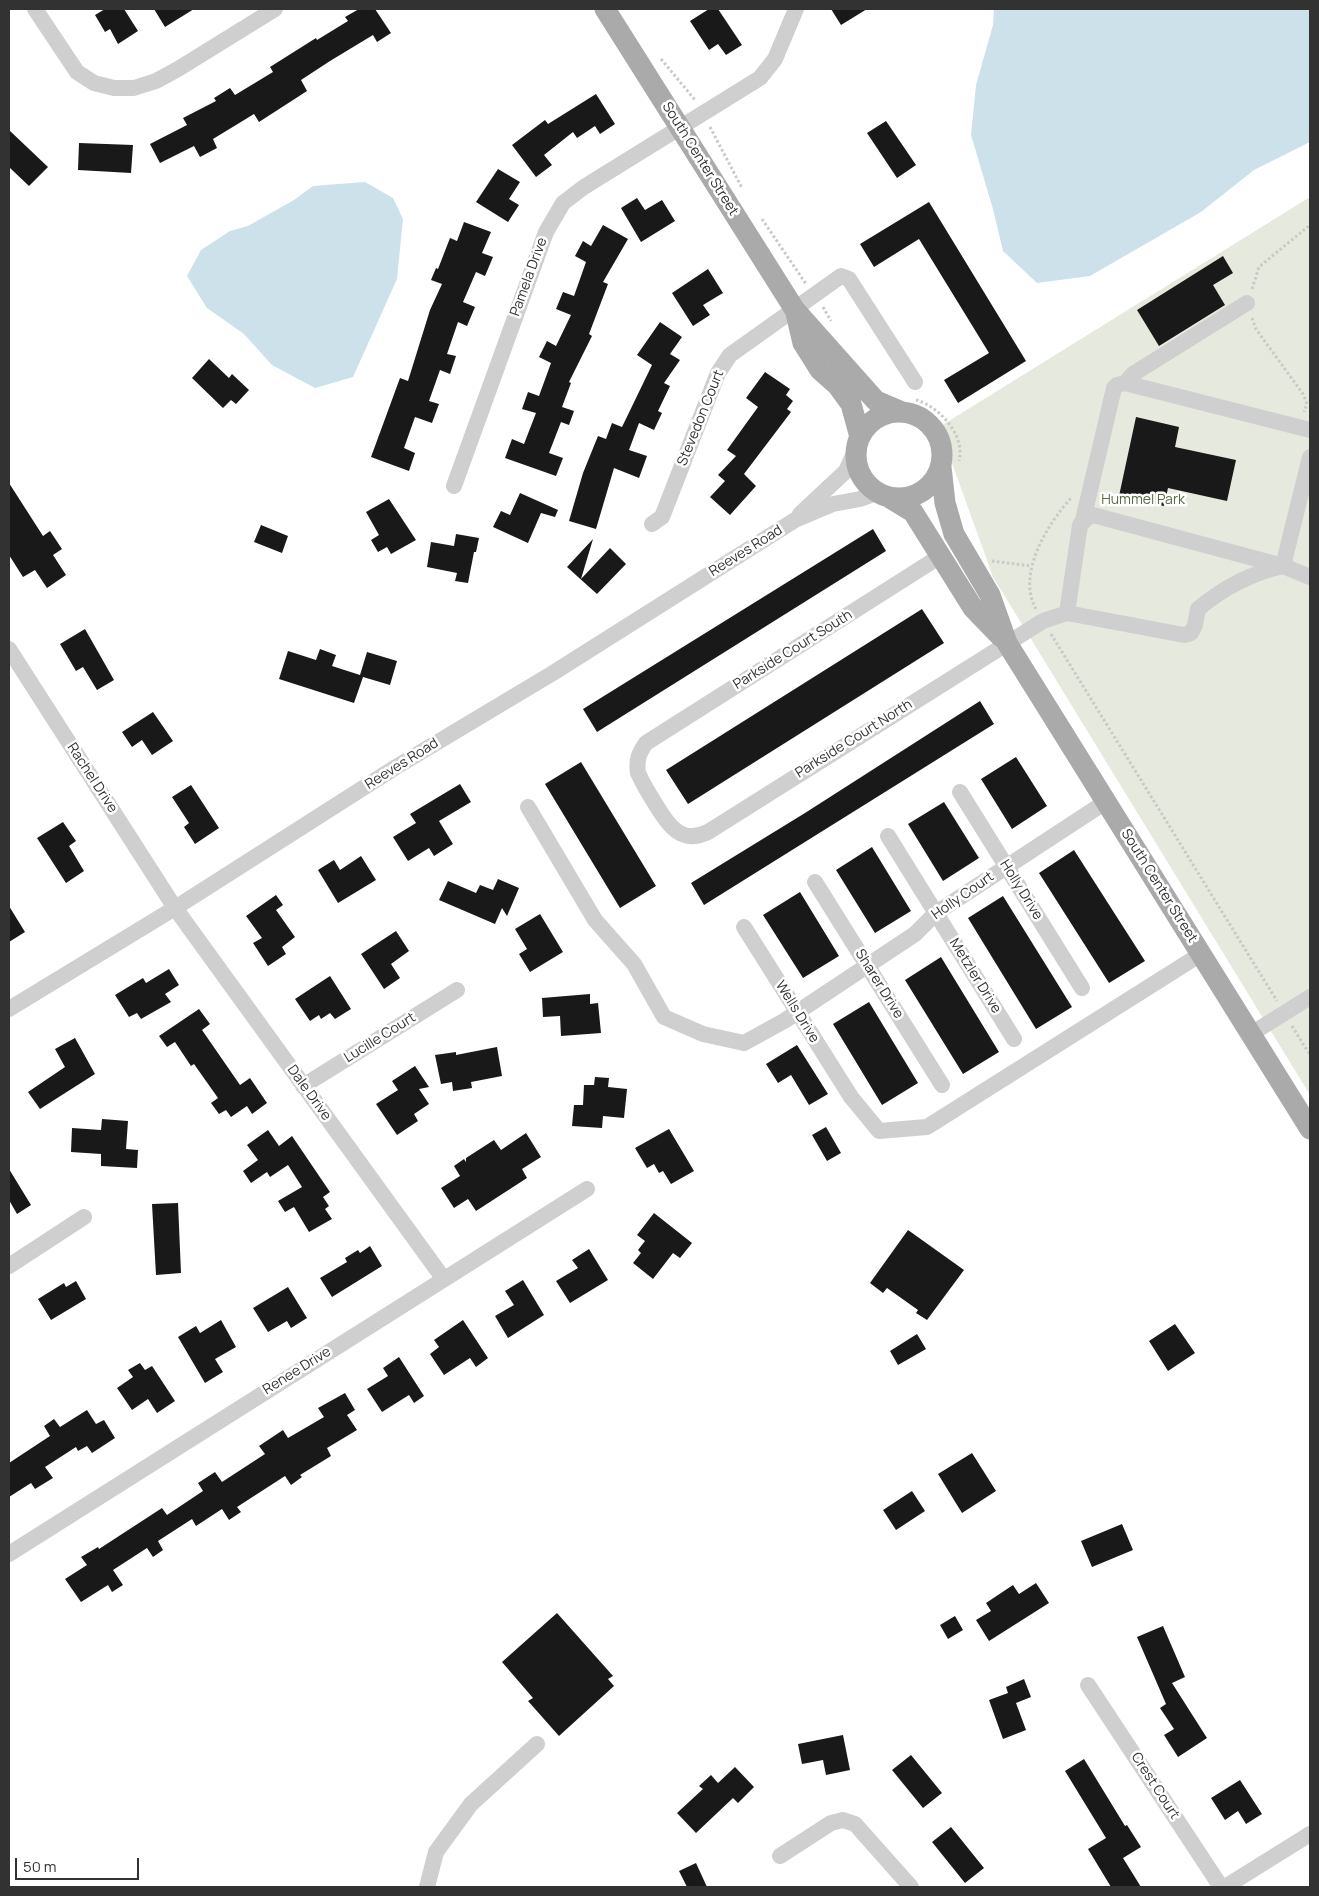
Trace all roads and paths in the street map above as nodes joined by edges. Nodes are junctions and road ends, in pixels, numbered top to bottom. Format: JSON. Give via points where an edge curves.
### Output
{"nodes":[{"id":1,"x":35,"y":9,"type":"edge"},
{"id":2,"x":275,"y":9,"type":"edge"},
{"id":3,"x":605,"y":9,"type":"edge"},
{"id":4,"x":796,"y":9,"type":"edge"},
{"id":5,"x":680,"y":128,"type":"junction"},
{"id":6,"x":1247,"y":303,"type":"dead end"},
{"id":7,"x":795,"y":310,"type":"junction"},
{"id":8,"x":915,"y":382,"type":"dead end"},
{"id":9,"x":1120,"y":385,"type":"junction"},
{"id":10,"x":902,"y":412,"type":"junction"},
{"id":11,"x":1310,"y":430,"type":"edge"},
{"id":12,"x":858,"y":443,"type":"junction"},
{"id":13,"x":1310,"y":457,"type":"edge"},
{"id":14,"x":941,"y":467,"type":"junction"},
{"id":15,"x":454,"y":486,"type":"dead end"},
{"id":16,"x":883,"y":495,"type":"junction"},
{"id":17,"x":795,"y":520,"type":"junction"},
{"id":18,"x":1083,"y":520,"type":"junction"},
{"id":19,"x":652,"y":524,"type":"dead end"},
{"id":20,"x":939,"y":557,"type":"junction"},
{"id":21,"x":1284,"y":566,"type":"junction"},
{"id":22,"x":1310,"y":577,"type":"edge"},
{"id":23,"x":1032,"y":601,"type":"dead end"},
{"id":24,"x":1066,"y":612,"type":"junction"},
{"id":25,"x":1043,"y":621,"type":"junction"},
{"id":26,"x":1007,"y":642,"type":"junction"},
{"id":27,"x":9,"y":649,"type":"edge"},
{"id":28,"x":960,"y":792,"type":"dead end"},
{"id":29,"x":1107,"y":801,"type":"junction"},
{"id":30,"x":528,"y":807,"type":"dead end"},
{"id":31,"x":701,"y":836,"type":"joint"},
{"id":32,"x":888,"y":836,"type":"dead end"},
{"id":33,"x":1006,"y":866,"type":"junction"},
{"id":34,"x":815,"y":882,"type":"dead end"},
{"id":35,"x":175,"y":908,"type":"junction"},
{"id":36,"x":936,"y":913,"type":"junction"},
{"id":37,"x":744,"y":927,"type":"dead end"},
{"id":38,"x":1201,"y":954,"type":"junction"},
{"id":39,"x":867,"y":965,"type":"junction"},
{"id":40,"x":1082,"y":988,"type":"dead end"},
{"id":41,"x":457,"y":990,"type":"dead end"},
{"id":42,"x":1310,"y":997,"type":"edge"},
{"id":43,"x":9,"y":1009,"type":"edge"},
{"id":44,"x":797,"y":1012,"type":"junction"},
{"id":45,"x":1284,"y":1013,"type":"junction"},
{"id":46,"x":1251,"y":1034,"type":"junction"},
{"id":47,"x":1014,"y":1039,"type":"dead end"},
{"id":48,"x":1310,"y":1055,"type":"edge"},
{"id":49,"x":942,"y":1085,"type":"dead end"},
{"id":50,"x":304,"y":1086,"type":"junction"},
{"id":51,"x":1310,"y":1129,"type":"edge"},
{"id":52,"x":587,"y":1189,"type":"dead end"},
{"id":53,"x":84,"y":1217,"type":"dead end"},
{"id":54,"x":9,"y":1266,"type":"edge"},
{"id":55,"x":443,"y":1278,"type":"junction"},
{"id":56,"x":9,"y":1554,"type":"edge"},
{"id":57,"x":1088,"y":1685,"type":"dead end"},
{"id":58,"x":537,"y":1744,"type":"dead end"},
{"id":59,"x":1310,"y":1834,"type":"edge"},
{"id":60,"x":780,"y":1856,"type":"dead end"},
{"id":61,"x":1228,"y":1886,"type":"edge"},
{"id":62,"x":427,"y":1887,"type":"edge"},
{"id":63,"x":911,"y":1887,"type":"edge"}],
"edges":[{"from":1,"to":2,"type":"street","via":[[77,72],[94,83],[114,88],[134,88],[156,81]]},
{"from":3,"to":5,"type":"main road","name":"South Center Street"},
{"from":4,"to":5,"type":"street","name":"Pamela Drive","via":[[775,59],[760,78]]},
{"from":5,"to":7,"type":"main road","name":"South Center Street"},
{"from":5,"to":15,"type":"street","name":"Pamela Drive","via":[[574,194],[551,220]]},
{"from":6,"to":9,"type":"street"},
{"from":7,"to":8,"type":"street","name":"Stevedon Court","via":[[813,294],[846,276]]},
{"from":7,"to":10,"type":"main road","name":"South Center Street","via":[[876,402]]},
{"from":7,"to":12,"type":"main road","name":"South Center Street","via":[[803,343],[820,370],[852,404]]},
{"from":7,"to":19,"type":"street","name":"Stevedon Court","via":[[736,350],[718,372],[662,517]]},
{"from":9,"to":11,"type":"street"},
{"from":9,"to":18,"type":"street"},
{"from":10,"to":12,"type":"main road","via":[[877,418],[867,426]]},
{"from":10,"to":14,"type":"main road","via":[[926,421],[935,430],[943,454]]},
{"from":12,"to":16,"type":"main road","via":[[856,462],[860,474],[867,485]]},
{"from":12,"to":17,"type":"street","name":"Reeves Road","via":[[846,471]]},
{"from":13,"to":21,"type":"street"},
{"from":14,"to":16,"type":"main road","via":[[936,479],[922,492],[903,499]]},
{"from":14,"to":26,"type":"main road","name":"South Center Street","via":[[945,503],[954,534],[990,595]]},
{"from":16,"to":17,"type":"street","name":"Reeves Road","via":[[833,504]]},
{"from":16,"to":20,"type":"main road","name":"South Center Street","via":[[913,512]]},
{"from":17,"to":35,"type":"street","name":"Reeves Road"},
{"from":18,"to":21,"type":"street","via":[[1093,515]]},
{"from":18,"to":24,"type":"street"},
{"from":20,"to":26,"type":"main road","name":"South Center Street","via":[[973,608]]},
{"from":20,"to":31,"type":"street","name":"Parkside Court South","via":[[646,743],[639,752],[637,763],[641,780],[670,828],[689,837]]},
{"from":21,"to":22,"type":"street"},
{"from":21,"to":24,"type":"street","via":[[1266,569],[1220,592],[1198,609],[1191,633],[1184,636]]},
{"from":23,"to":25,"type":"path"},
{"from":24,"to":25,"type":"street","name":"Parkside Court North"},
{"from":25,"to":26,"type":"street","name":"Parkside Court North"},
{"from":25,"to":45,"type":"path"},
{"from":26,"to":29,"type":"main road","name":"South Center Street"},
{"from":26,"to":31,"type":"street","name":"Parkside Court North"},
{"from":27,"to":35,"type":"street","name":"Rachel Drive"},
{"from":28,"to":33,"type":"street","name":"Holly Drive"},
{"from":29,"to":33,"type":"street","name":"Holly Court"},
{"from":29,"to":38,"type":"main road","name":"South Center Street"},
{"from":30,"to":44,"type":"street","name":"Holly Court","via":[[595,920],[634,964],[664,1017],[703,1034],[744,1043]]},
{"from":32,"to":36,"type":"street","name":"Metzler Drive"},
{"from":33,"to":36,"type":"street","name":"Holly Court"},
{"from":33,"to":40,"type":"street","name":"Holly Drive"},
{"from":34,"to":39,"type":"street","name":"Sharer Drive"},
{"from":35,"to":43,"type":"street","name":"Reeves Road"},
{"from":35,"to":50,"type":"street","name":"Dale Drive"},
{"from":36,"to":39,"type":"street","name":"Holly Court","via":[[915,934]]},
{"from":36,"to":47,"type":"street","name":"Metzler Drive"},
{"from":37,"to":44,"type":"street","name":"Wells Drive"},
{"from":38,"to":44,"type":"street","name":"Wells Drive","via":[[927,1127],[879,1131],[851,1097]]},
{"from":38,"to":46,"type":"main road","name":"South Center Street"},
{"from":39,"to":44,"type":"street","name":"Holly Court"},
{"from":39,"to":49,"type":"street","name":"Sharer Drive"},
{"from":41,"to":50,"type":"street","name":"Lucille Court"},
{"from":42,"to":45,"type":"street"},
{"from":45,"to":46,"type":"street"},
{"from":45,"to":48,"type":"path"},
{"from":46,"to":51,"type":"main road","name":"South Center Street"},
{"from":50,"to":55,"type":"street","name":"Dale Drive"},
{"from":52,"to":55,"type":"street","name":"Renee Drive"},
{"from":53,"to":54,"type":"street"},
{"from":55,"to":56,"type":"street","name":"Renee Drive"},
{"from":57,"to":61,"type":"street","name":"Crest Court"},
{"from":58,"to":62,"type":"street","via":[[471,1804],[436,1852]]},
{"from":59,"to":61,"type":"street"},
{"from":60,"to":63,"type":"street","via":[[831,1823],[843,1820],[855,1824]]}]}
